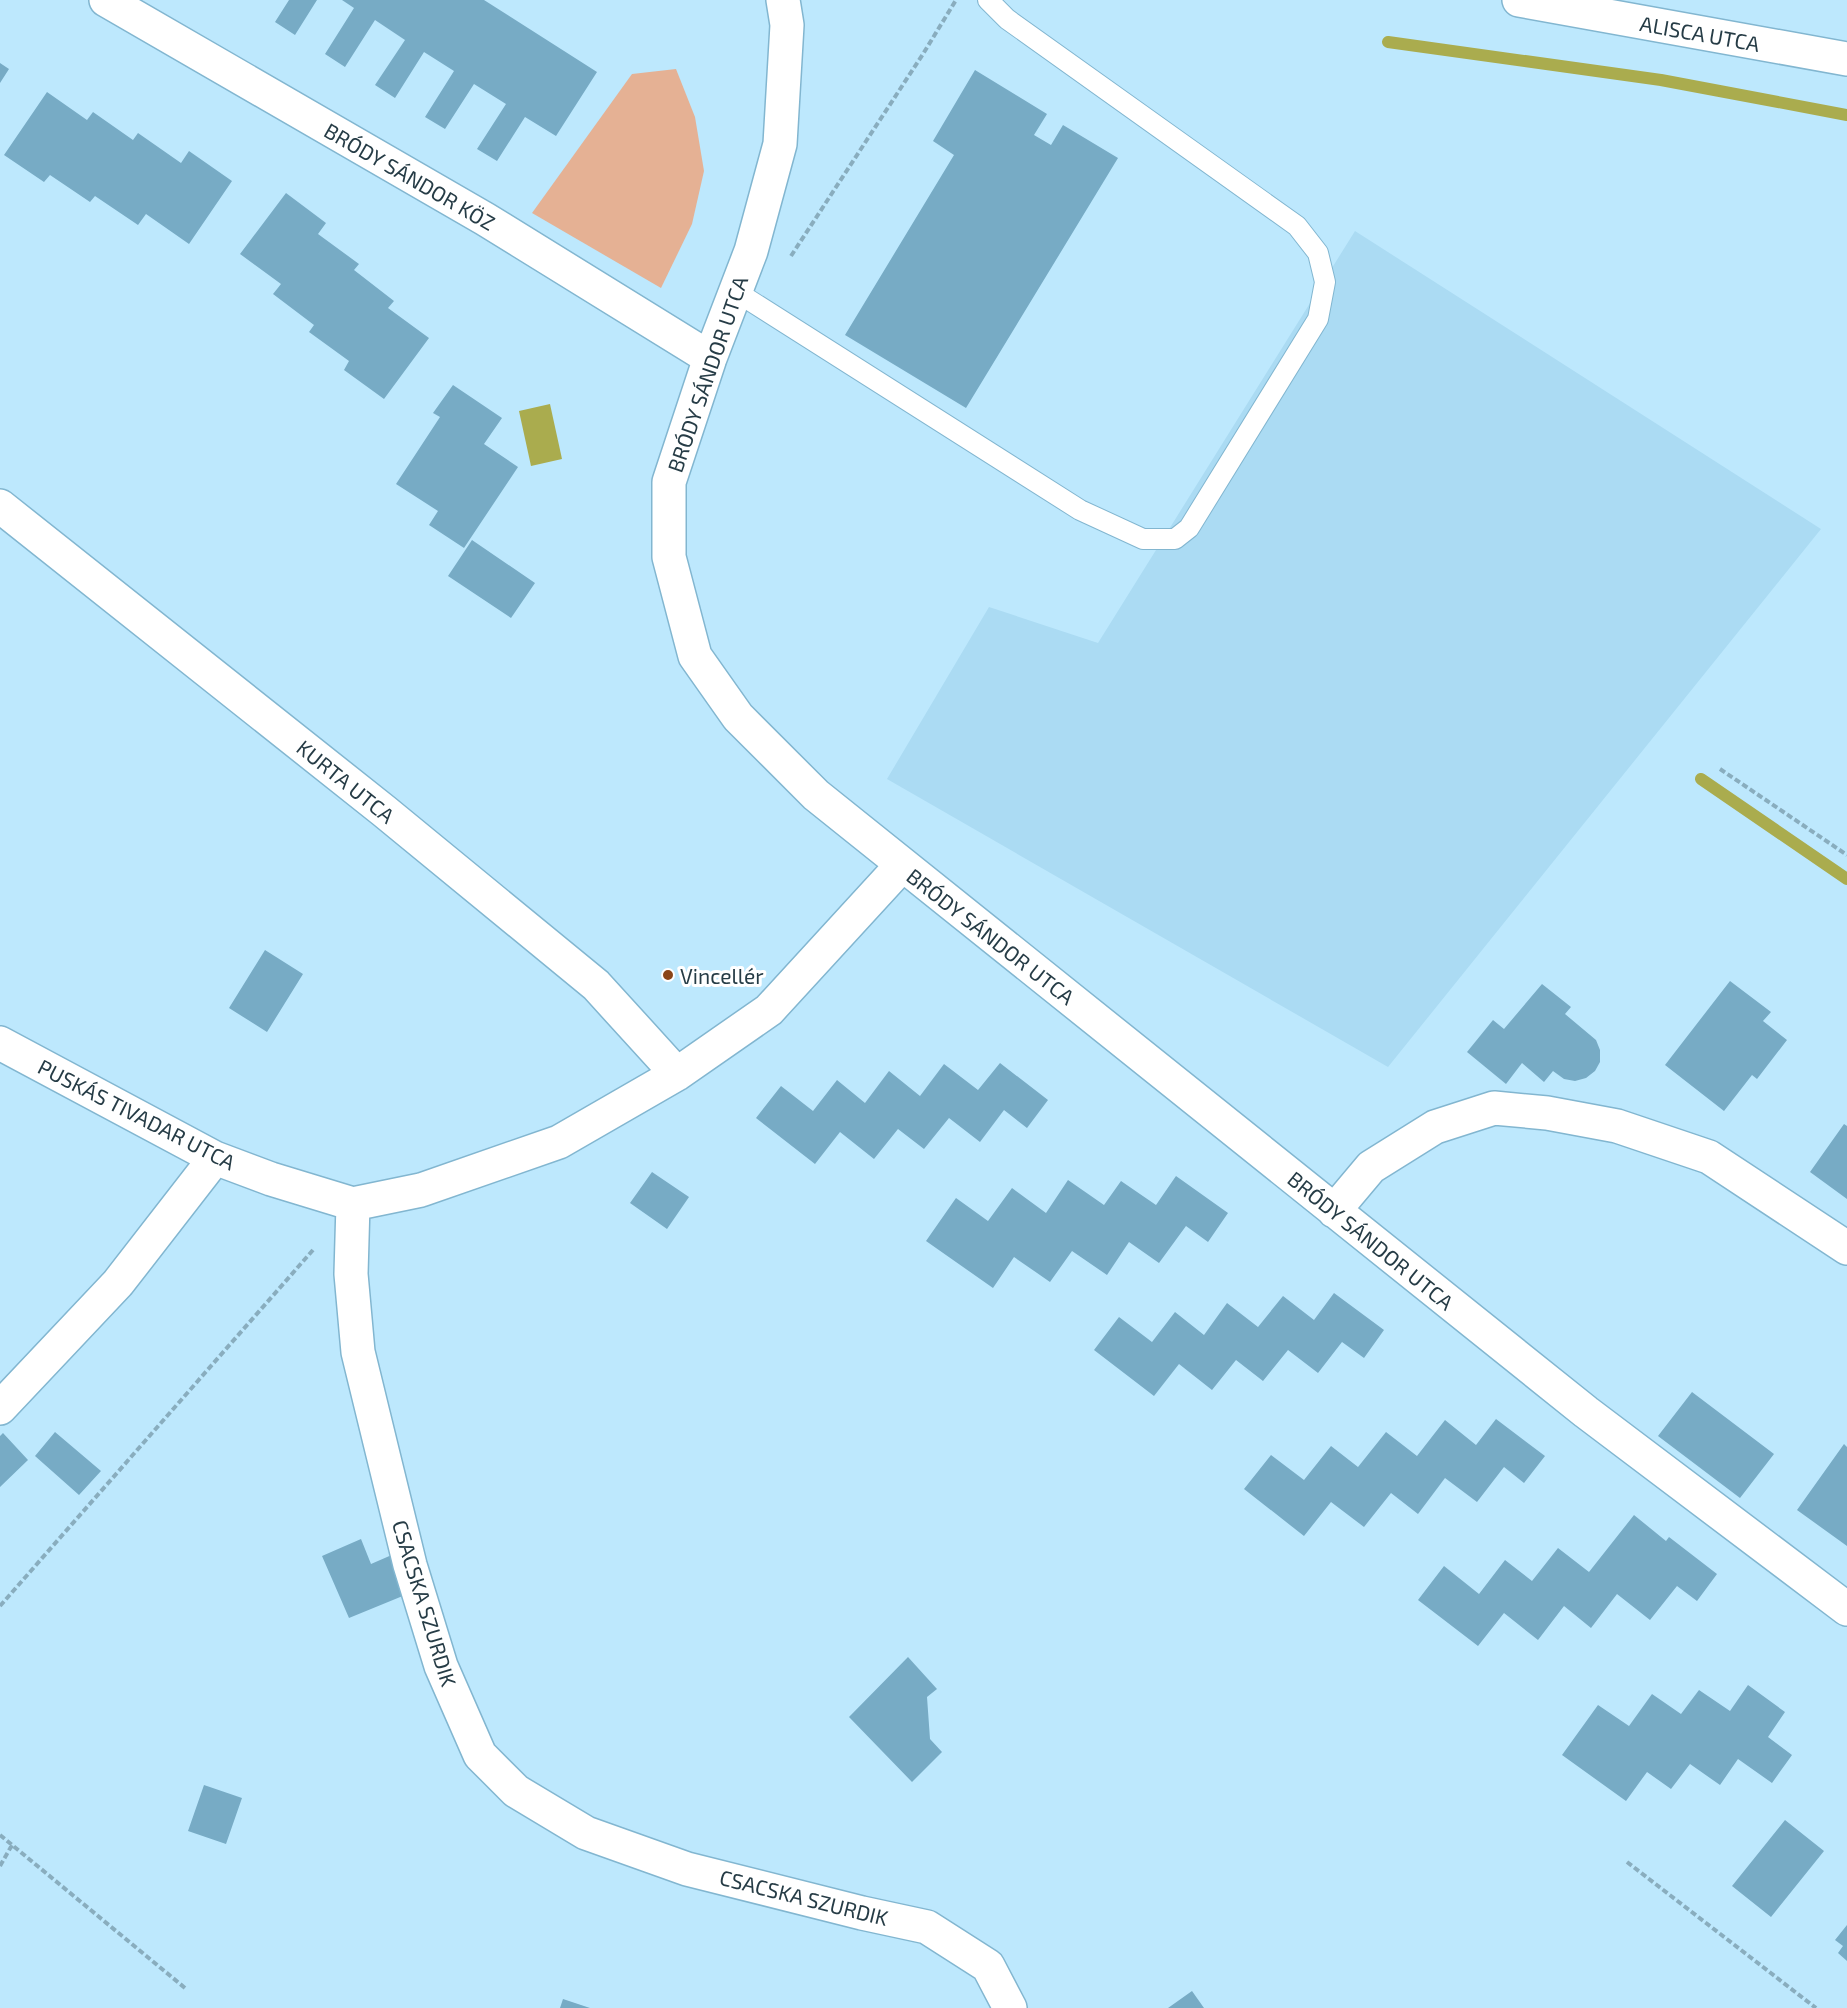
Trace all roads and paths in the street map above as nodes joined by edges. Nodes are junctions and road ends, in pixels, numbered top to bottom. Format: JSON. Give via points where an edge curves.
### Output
{"nodes":[{"id":1,"x":106,"y":0,"type":"edge"},
{"id":2,"x":783,"y":0,"type":"edge"},
{"id":3,"x":956,"y":0,"type":"edge"},
{"id":4,"x":988,"y":0,"type":"edge"},
{"id":5,"x":1518,"y":0,"type":"edge"},
{"id":6,"x":1847,"y":59,"type":"edge"},
{"id":7,"x":791,"y":257,"type":"dead end"},
{"id":8,"x":735,"y":291,"type":"junction"},
{"id":9,"x":710,"y":358,"type":"junction"},
{"id":10,"x":0,"y":506,"type":"edge"},
{"id":11,"x":1720,"y":769,"type":"dead end"},
{"id":12,"x":1847,"y":855,"type":"edge"},
{"id":13,"x":902,"y":865,"type":"junction"},
{"id":14,"x":0,"y":1043,"type":"edge"},
{"id":15,"x":677,"y":1074,"type":"junction"},
{"id":16,"x":215,"y":1158,"type":"junction"},
{"id":17,"x":352,"y":1204,"type":"junction"},
{"id":18,"x":1334,"y":1211,"type":"junction"},
{"id":19,"x":1847,"y":1248,"type":"edge"},
{"id":20,"x":313,"y":1249,"type":"dead end"},
{"id":21,"x":0,"y":1408,"type":"edge"},
{"id":22,"x":0,"y":1606,"type":"edge"},
{"id":23,"x":1847,"y":1609,"type":"edge"},
{"id":24,"x":0,"y":1835,"type":"edge"},
{"id":25,"x":12,"y":1845,"type":"junction"},
{"id":26,"x":1626,"y":1862,"type":"dead end"},
{"id":27,"x":0,"y":1866,"type":"edge"},
{"id":28,"x":185,"y":1988,"type":"dead end"},
{"id":29,"x":1010,"y":2008,"type":"edge"},
{"id":30,"x":1816,"y":2008,"type":"edge"}],
"edges":[{"from":1,"to":9,"type":"street","name":"BRÓDY SÁNDOR KÖZ","via":[[485,219]]},
{"from":2,"to":8,"type":"street","name":"BRÓDY SÁNDOR UTCA","via":[[787,25],[780,144],[751,251]]},
{"from":3,"to":7,"type":"path"},
{"from":4,"to":8,"type":"lane","via":[[1007,19],[1297,226],[1318,253],[1325,282],[1318,319],[1189,528],[1175,538],[1143,539],[1080,510]]},
{"from":5,"to":6,"type":"street","name":"ALISCA UTCA"},
{"from":8,"to":9,"type":"street","name":"BRÓDY SÁNDOR UTCA"},
{"from":9,"to":13,"type":"street","name":"BRÓDY SÁNDOR UTCA","via":[[669,482],[669,557],[695,656],[738,717],[816,795]]},
{"from":10,"to":15,"type":"street","name":"KURTA UTCA","via":[[596,985]]},
{"from":11,"to":12,"type":"path"},
{"from":13,"to":15,"type":"street","name":"PUSKÁS TIVADAR UTCA","via":[[769,1010]]},
{"from":13,"to":18,"type":"street","name":"BRÓDY SÁNDOR UTCA"},
{"from":14,"to":16,"type":"street","name":"PUSKÁS TIVADAR UTCA"},
{"from":15,"to":17,"type":"street","name":"PUSKÁS TIVADAR UTCA","via":[[559,1143],[421,1190]]},
{"from":16,"to":17,"type":"street","name":"PUSKÁS TIVADAR UTCA"},
{"from":16,"to":21,"type":"street","via":[[118,1283]]},
{"from":17,"to":29,"type":"street","name":"CSACSKA SZURDIK","via":[[351,1274],[358,1352],[410,1565],[437,1655],[480,1755],[516,1791],[586,1833],[687,1869],[927,1926],[988,1966]]},
{"from":18,"to":19,"type":"street","via":[[1371,1167],[1435,1127],[1494,1108],[1617,1125],[1709,1157]]},
{"from":18,"to":23,"type":"street","name":"BRÓDY SÁNDOR UTCA","via":[[1586,1412]]},
{"from":20,"to":22,"type":"path"},
{"from":24,"to":25,"type":"path"},
{"from":25,"to":27,"type":"path"},
{"from":25,"to":28,"type":"path"},
{"from":26,"to":30,"type":"path"}]}
